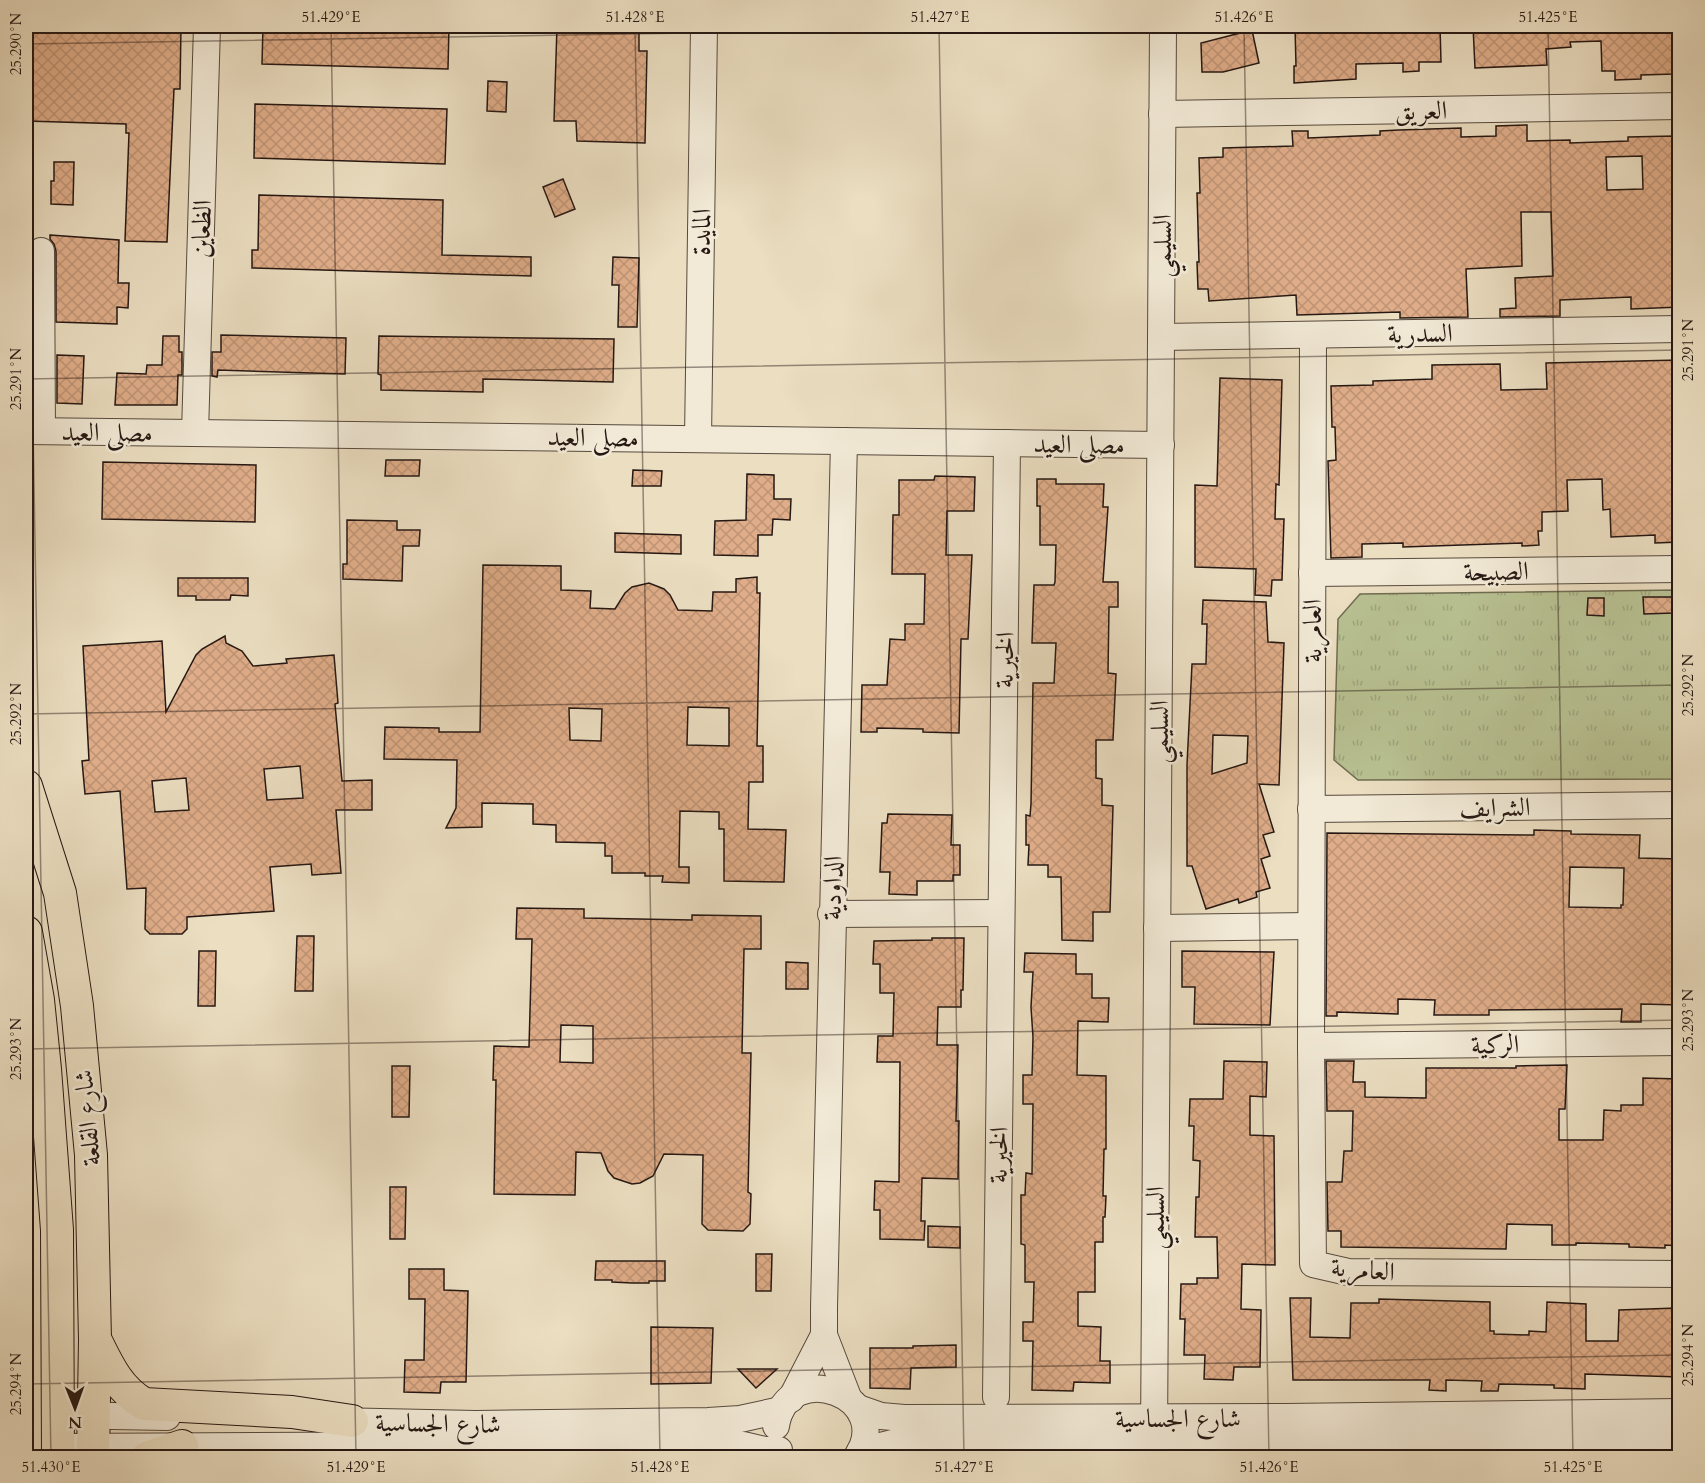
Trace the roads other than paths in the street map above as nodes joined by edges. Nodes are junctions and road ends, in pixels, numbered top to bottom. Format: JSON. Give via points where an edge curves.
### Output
{"nodes":[{"id":1,"x":207,"y":26,"type":"edge"},
{"id":2,"x":704,"y":26,"type":"edge"},
{"id":3,"x":1163,"y":26,"type":"edge"},
{"id":4,"x":1680,"y":106,"type":"edge"},
{"id":5,"x":1162,"y":114,"type":"junction"},
{"id":6,"x":41,"y":251,"type":"dead end"},
{"id":7,"x":1680,"y":328,"type":"edge"},
{"id":8,"x":1313,"y":335,"type":"junction"},
{"id":9,"x":1161,"y":337,"type":"junction"},
{"id":10,"x":34,"y":431,"type":"edge"},
{"id":11,"x":195,"y":433,"type":"junction"},
{"id":12,"x":698,"y":439,"type":"junction"},
{"id":13,"x":843,"y":441,"type":"junction"},
{"id":14,"x":1007,"y":443,"type":"junction"},
{"id":15,"x":1161,"y":445,"type":"junction"},
{"id":16,"x":1680,"y":569,"type":"edge"},
{"id":17,"x":1312,"y":573,"type":"junction"},
{"id":18,"x":26,"y":786,"type":"edge"},
{"id":19,"x":1680,"y":805,"type":"edge"},
{"id":20,"x":1311,"y":810,"type":"junction"},
{"id":21,"x":1000,"y":913,"type":"junction"},
{"id":22,"x":831,"y":914,"type":"junction"},
{"id":23,"x":1311,"y":926,"type":"junction"},
{"id":24,"x":1157,"y":928,"type":"junction"},
{"id":25,"x":26,"y":932,"type":"edge"},
{"id":26,"x":1680,"y":1042,"type":"edge"},
{"id":27,"x":1311,"y":1046,"type":"junction"},
{"id":28,"x":26,"y":1054,"type":"edge"},
{"id":29,"x":49,"y":1115,"type":"junction"},
{"id":30,"x":1680,"y":1274,"type":"edge"},
{"id":31,"x":824,"y":1335,"type":"junction"},
{"id":32,"x":95,"y":1340,"type":"junction"},
{"id":33,"x":996,"y":1397,"type":"dead end"},
{"id":34,"x":853,"y":1403,"type":"junction"},
{"id":35,"x":786,"y":1404,"type":"junction"},
{"id":36,"x":1680,"y":1412,"type":"edge"},
{"id":37,"x":59,"y":1415,"type":"junction"},
{"id":38,"x":95,"y":1415,"type":"junction"},
{"id":39,"x":352,"y":1421,"type":"junction"},
{"id":40,"x":1154,"y":1428,"type":"junction"},
{"id":41,"x":1680,"y":1437,"type":"edge"},
{"id":42,"x":182,"y":1446,"type":"junction"},
{"id":43,"x":58,"y":1452,"type":"edge"},
{"id":44,"x":94,"y":1453,"type":"edge"},
{"id":45,"x":782,"y":1454,"type":"edge"},
{"id":46,"x":858,"y":1454,"type":"edge"},
{"id":47,"x":147,"y":1458,"type":"edge"}],
"edges":[{"from":1,"to":11,"type":"street","name":"الظعاين"},
{"from":2,"to":12,"type":"street","name":"المايدة"},
{"from":3,"to":5,"type":"street","name":"السليمي"},
{"from":4,"to":5,"type":"street","name":"العريق"},
{"from":5,"to":9,"type":"street","name":"السليمي"},
{"from":6,"to":10,"type":"street"},
{"from":7,"to":8,"type":"street","name":"السدرية"},
{"from":8,"to":9,"type":"street","name":"السدرية"},
{"from":8,"to":17,"type":"street","name":"العامرية"},
{"from":9,"to":15,"type":"street","name":"السليمي"},
{"from":10,"to":11,"type":"street","name":"مصلى العيد"},
{"from":11,"to":12,"type":"street","name":"مصلى العيد"},
{"from":12,"to":13,"type":"street","name":"مصلى العيد"},
{"from":13,"to":14,"type":"street","name":"مصلى العيد"},
{"from":13,"to":22,"type":"street","name":"الداودية"},
{"from":14,"to":15,"type":"street","name":"مصلى العيد"},
{"from":14,"to":21,"type":"street","name":"الخيرية"},
{"from":15,"to":24,"type":"street","name":"السليمي"},
{"from":16,"to":17,"type":"street","name":"الصبيحة"},
{"from":17,"to":20,"type":"street","name":"العامرية"},
{"from":18,"to":32,"type":"main road","name":"شارع القلعة","via":[[60,893],[76,1006],[91,1155]]},
{"from":19,"to":20,"type":"street","name":"الشرايف"},
{"from":20,"to":23,"type":"street","name":"العامرية"},
{"from":21,"to":22,"type":"street"},
{"from":21,"to":33,"type":"street","name":"الخيرية"},
{"from":22,"to":31,"type":"street","name":"الداودية"},
{"from":23,"to":24,"type":"street"},
{"from":23,"to":27,"type":"street","name":"العامرية"},
{"from":24,"to":40,"type":"street","name":"السليمي"},
{"from":25,"to":29,"type":"main road","name":"شارع القلعة","via":[[38,1000]]},
{"from":26,"to":27,"type":"street","name":"الركية"},
{"from":27,"to":30,"type":"street","name":"العامرية","via":[[1313,1263],[1348,1272]]},
{"from":28,"to":29,"type":"street","name":"شارع القلعة"},
{"from":29,"to":37,"type":"main road","name":"شارع القلعة","via":[[58,1246]]},
{"from":31,"to":34,"type":"street","name":"الداودية"},
{"from":31,"to":35,"type":"street","name":"الداودية"},
{"from":32,"to":38,"type":"main road","name":"شارع القلعة"},
{"from":32,"to":39,"type":"main road","via":[[112,1374],[130,1395],[144,1404],[291,1412]]},
{"from":34,"to":35,"type":"street","name":"شارع الجساسية","via":[[834,1390],[819,1388],[804,1391]]},
{"from":34,"to":40,"type":"street","name":"شارع الجساسية","via":[[881,1416],[903,1418]]},
{"from":34,"to":46,"type":"street","name":"الداودية","via":[[864,1430]]},
{"from":35,"to":39,"type":"street","name":"شارع الجساسية","via":[[740,1419],[708,1421]]},
{"from":35,"to":45,"type":"street","via":[[776,1430]]},
{"from":36,"to":40,"type":"street","name":"شارع الجساسية"},
{"from":37,"to":38,"type":"street","name":"شارع الجساسية"},
{"from":37,"to":43,"type":"main road","name":"شارع القلعة"},
{"from":38,"to":39,"type":"street","name":"شارع الجساسية"},
{"from":38,"to":44,"type":"main road","name":"شارع القلعة"},
{"from":40,"to":41,"type":"street","name":"شارع الجساسية"},
{"from":40,"to":46,"type":"street","name":"شارع الجساسية","via":[[904,1440]]},
{"from":42,"to":44,"type":"street","name":"شارع الجساسية"},
{"from":42,"to":45,"type":"street","name":"شارع الجساسية","via":[[690,1444],[743,1445]]},
{"from":42,"to":47,"type":"main road"},
{"from":43,"to":44,"type":"street","name":"شارع الجساسية"}]}
